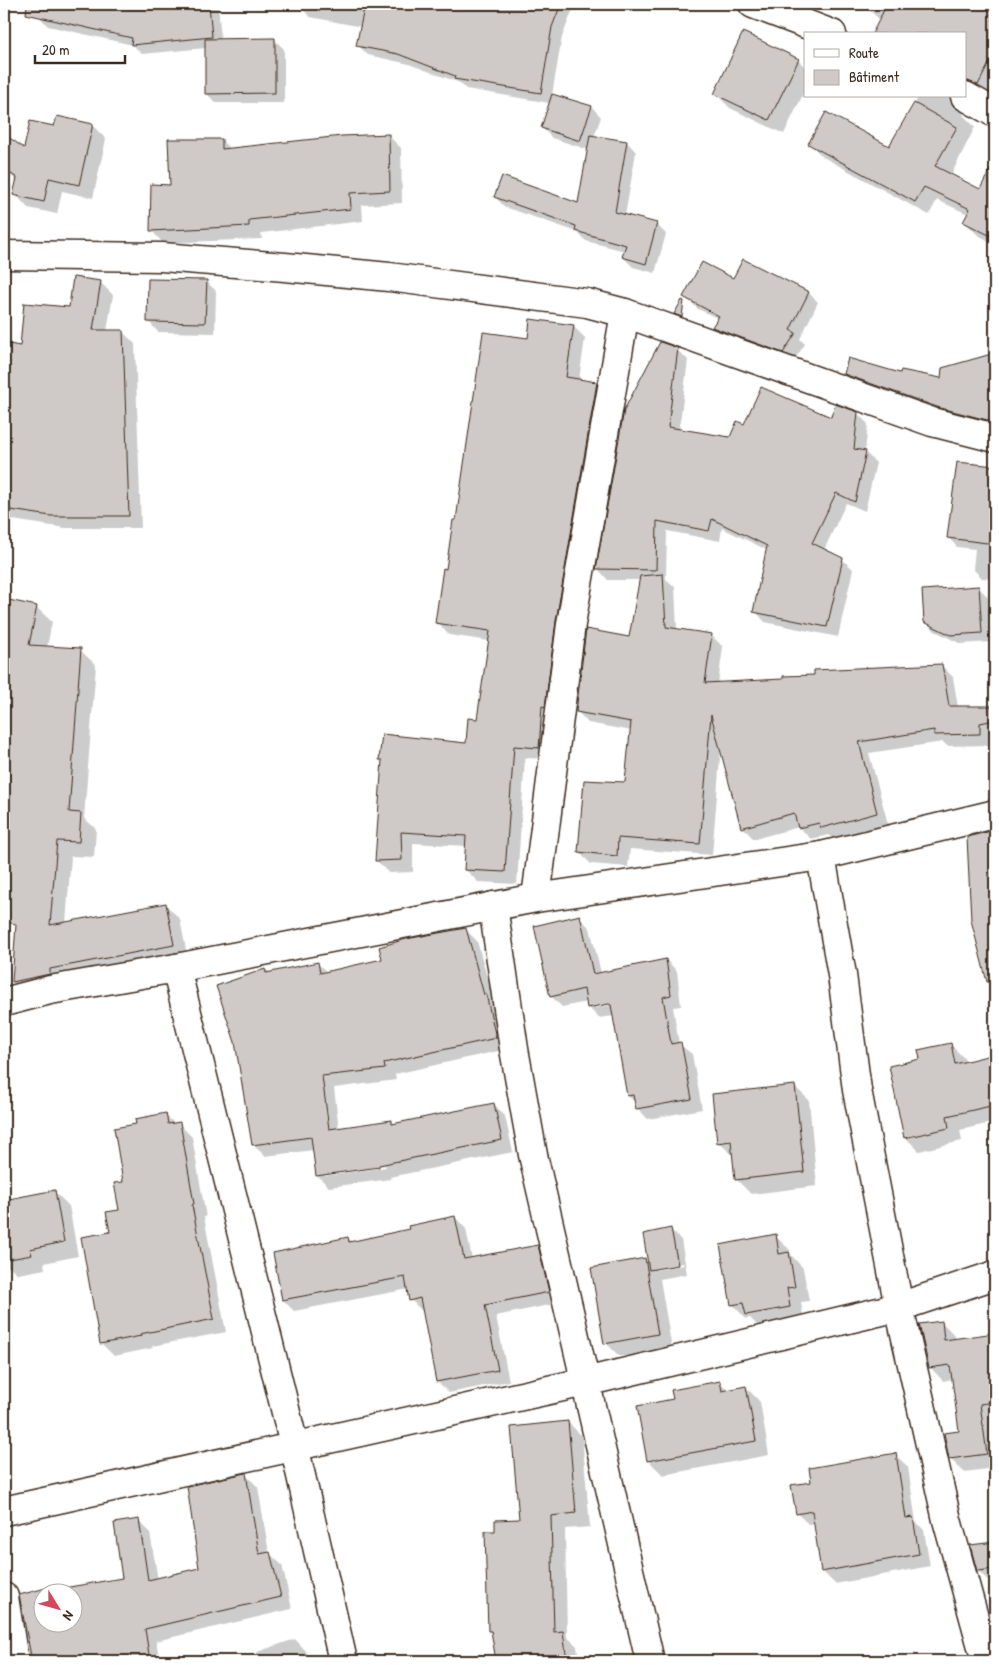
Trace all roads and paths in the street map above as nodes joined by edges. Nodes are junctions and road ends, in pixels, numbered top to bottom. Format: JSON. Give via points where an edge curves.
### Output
{"nodes":[{"id":1,"x":753,"y":4,"type":"edge"},
{"id":2,"x":827,"y":32,"type":"edge"},
{"id":3,"x":966,"y":97,"type":"edge"},
{"id":4,"x":995,"y":113,"type":"edge"},
{"id":5,"x":4,"y":255,"type":"edge"},
{"id":6,"x":625,"y":313,"type":"junction"},
{"id":7,"x":995,"y":438,"type":"edge"},
{"id":8,"x":995,"y":814,"type":"edge"},
{"id":9,"x":821,"y":856,"type":"junction"},
{"id":10,"x":536,"y":898,"type":"junction"},
{"id":11,"x":492,"y":906,"type":"junction"},
{"id":12,"x":176,"y":968,"type":"junction"},
{"id":13,"x":4,"y":1002,"type":"edge"},
{"id":14,"x":995,"y":1275,"type":"edge"},
{"id":15,"x":899,"y":1307,"type":"junction"},
{"id":16,"x":585,"y":1382,"type":"junction"},
{"id":17,"x":294,"y":1445,"type":"junction"},
{"id":18,"x":4,"y":1511,"type":"edge"},
{"id":19,"x":4,"y":1597,"type":"edge"},
{"id":20,"x":14,"y":1661,"type":"edge"},
{"id":21,"x":343,"y":1661,"type":"edge"},
{"id":22,"x":650,"y":1661,"type":"edge"},
{"id":23,"x":986,"y":1661,"type":"edge"}],
"edges":[{"from":1,"to":2,"type":"street"},
{"from":3,"to":4,"type":"street"},
{"from":5,"to":6,"type":"street","via":[[162,257],[313,269],[586,303]]},
{"from":6,"to":7,"type":"street","via":[[932,422]]},
{"from":6,"to":10,"type":"street","via":[[572,624]]},
{"from":8,"to":9,"type":"street"},
{"from":9,"to":10,"type":"street"},
{"from":9,"to":15,"type":"street","via":[[842,975],[857,1090]]},
{"from":10,"to":11,"type":"street"},
{"from":11,"to":12,"type":"street"},
{"from":11,"to":16,"type":"street","via":[[533,1155]]},
{"from":12,"to":13,"type":"street","via":[[50,990]]},
{"from":12,"to":17,"type":"street"},
{"from":14,"to":15,"type":"street"},
{"from":15,"to":16,"type":"street"},
{"from":15,"to":23,"type":"street","via":[[947,1520]]},
{"from":16,"to":17,"type":"street"},
{"from":16,"to":22,"type":"street"},
{"from":17,"to":18,"type":"street"},
{"from":17,"to":21,"type":"street"},
{"from":19,"to":20,"type":"street"}]}
